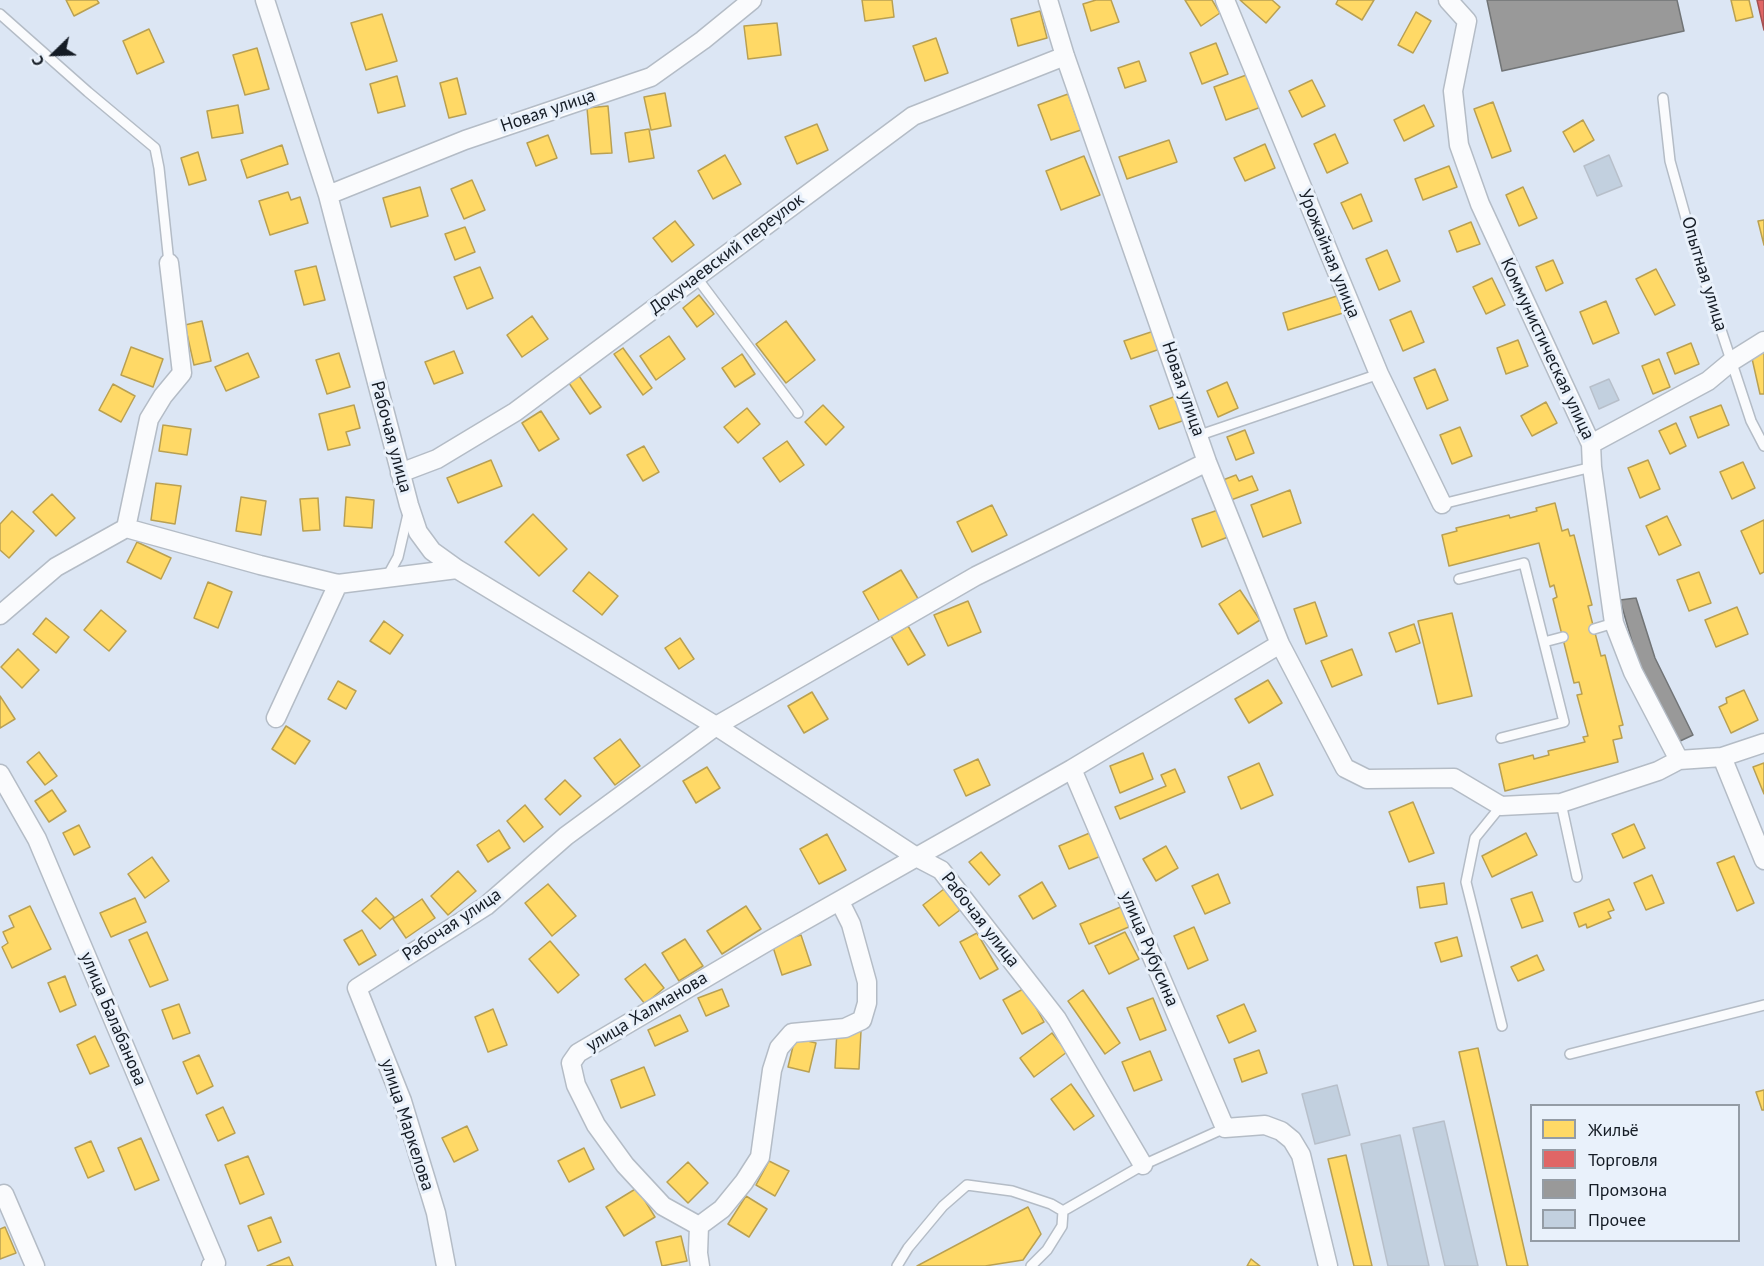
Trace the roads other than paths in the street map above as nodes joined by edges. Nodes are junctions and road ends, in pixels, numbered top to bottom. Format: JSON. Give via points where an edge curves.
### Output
{"nodes":[{"id":1,"x":265,"y":0,"type":"edge"},
{"id":2,"x":752,"y":0,"type":"edge"},
{"id":3,"x":1048,"y":0,"type":"edge"},
{"id":4,"x":1225,"y":0,"type":"edge"},
{"id":5,"x":1448,"y":0,"type":"edge"},
{"id":6,"x":0,"y":14,"type":"edge"},
{"id":7,"x":1065,"y":56,"type":"junction"},
{"id":8,"x":1662,"y":98,"type":"dead end"},
{"id":9,"x":328,"y":195,"type":"junction"},
{"id":10,"x":169,"y":263,"type":"joint"},
{"id":11,"x":697,"y":278,"type":"junction"},
{"id":12,"x":1764,"y":341,"type":"edge"},
{"id":13,"x":1732,"y":361,"type":"junction"},
{"id":14,"x":1379,"y":374,"type":"junction"},
{"id":15,"x":798,"y":413,"type":"dead end"},
{"id":16,"x":1200,"y":435,"type":"junction"},
{"id":17,"x":1591,"y":444,"type":"junction"},
{"id":18,"x":1764,"y":446,"type":"edge"},
{"id":19,"x":1208,"y":462,"type":"junction"},
{"id":20,"x":1592,"y":468,"type":"junction"},
{"id":21,"x":400,"y":473,"type":"junction"},
{"id":22,"x":1442,"y":504,"type":"joint"},
{"id":23,"x":409,"y":505,"type":"junction"},
{"id":24,"x":126,"y":528,"type":"junction"},
{"id":25,"x":457,"y":568,"type":"junction"},
{"id":26,"x":387,"y":578,"type":"junction"},
{"id":27,"x":1459,"y":579,"type":"dead end"},
{"id":28,"x":338,"y":584,"type":"junction"},
{"id":29,"x":0,"y":615,"type":"edge"},
{"id":30,"x":1614,"y":623,"type":"junction"},
{"id":31,"x":1594,"y":629,"type":"dead end"},
{"id":32,"x":1563,"y":637,"type":"dead end"},
{"id":33,"x":1544,"y":642,"type":"junction"},
{"id":34,"x":1280,"y":644,"type":"junction"},
{"id":35,"x":276,"y":718,"type":"dead end"},
{"id":36,"x":716,"y":726,"type":"junction"},
{"id":37,"x":1501,"y":738,"type":"dead end"},
{"id":38,"x":1764,"y":743,"type":"edge"},
{"id":39,"x":1722,"y":757,"type":"junction"},
{"id":40,"x":1679,"y":760,"type":"junction"},
{"id":41,"x":1072,"y":769,"type":"junction"},
{"id":42,"x":0,"y":774,"type":"edge"},
{"id":43,"x":1561,"y":803,"type":"junction"},
{"id":44,"x":1501,"y":806,"type":"junction"},
{"id":45,"x":918,"y":858,"type":"junction"},
{"id":46,"x":1764,"y":860,"type":"edge"},
{"id":47,"x":1577,"y":877,"type":"dead end"},
{"id":48,"x":840,"y":902,"type":"junction"},
{"id":49,"x":357,"y":988,"type":"joint"},
{"id":50,"x":1764,"y":1005,"type":"edge"},
{"id":51,"x":1503,"y":1026,"type":"dead end"},
{"id":52,"x":1570,"y":1054,"type":"dead end"},
{"id":53,"x":1225,"y":1128,"type":"junction"},
{"id":54,"x":1143,"y":1165,"type":"junction"},
{"id":55,"x":2,"y":1190,"type":"edge"},
{"id":56,"x":1063,"y":1210,"type":"junction"},
{"id":57,"x":699,"y":1226,"type":"junction"},
{"id":58,"x":35,"y":1266,"type":"edge"},
{"id":59,"x":211,"y":1266,"type":"edge"},
{"id":60,"x":446,"y":1266,"type":"edge"},
{"id":61,"x":700,"y":1266,"type":"edge"},
{"id":62,"x":897,"y":1266,"type":"edge"},
{"id":63,"x":1031,"y":1266,"type":"edge"},
{"id":64,"x":1328,"y":1266,"type":"edge"}],
"edges":[{"from":1,"to":9,"type":"street","name":"Рабочая улица"},
{"from":2,"to":9,"type":"street","name":"Новая улица","via":[[651,77],[465,140]]},
{"from":3,"to":7,"type":"street","name":"Новая улица"},
{"from":4,"to":14,"type":"street","name":"Урожайная улица"},
{"from":5,"to":17,"type":"street","name":"Коммунистическая улица","via":[[1467,21],[1454,91],[1460,146],[1480,204]]},
{"from":6,"to":10,"type":"lane","via":[[155,148]]},
{"from":7,"to":11,"type":"street","name":"Докучаевский переулок","via":[[913,116]]},
{"from":7,"to":16,"type":"street","name":"Новая улица"},
{"from":8,"to":13,"type":"lane","name":"Опытная улица","via":[[1670,161],[1695,254]]},
{"from":9,"to":21,"type":"street","name":"Рабочая улица"},
{"from":10,"to":24,"type":"street","via":[[182,373],[148,419]]},
{"from":11,"to":15,"type":"lane"},
{"from":11,"to":21,"type":"street","name":"Докучаевский переулок","via":[[515,411],[437,459]]},
{"from":12,"to":13,"type":"street"},
{"from":13,"to":17,"type":"street","via":[[1708,381]]},
{"from":13,"to":18,"type":"lane","name":"Опытная улица","via":[[1751,421]]},
{"from":14,"to":16,"type":"lane"},
{"from":14,"to":22,"type":"street","name":"Урожайная улица"},
{"from":16,"to":19,"type":"street","name":"Новая улица"},
{"from":17,"to":20,"type":"street","name":"Коммунистическая улица"},
{"from":19,"to":34,"type":"street","name":"Новая улица"},
{"from":19,"to":36,"type":"street","name":"Рабочая улица","via":[[976,576]]},
{"from":20,"to":22,"type":"lane"},
{"from":20,"to":30,"type":"street","name":"Коммунистическая улица"},
{"from":21,"to":23,"type":"street","name":"Рабочая улица"},
{"from":23,"to":25,"type":"street","name":"Рабочая улица","via":[[418,532],[432,551]]},
{"from":23,"to":26,"type":"lane","via":[[398,557]]},
{"from":24,"to":28,"type":"street"},
{"from":24,"to":29,"type":"street","via":[[56,567]]},
{"from":25,"to":26,"type":"street"},
{"from":25,"to":36,"type":"street","name":"Рабочая улица"},
{"from":26,"to":28,"type":"street"},
{"from":27,"to":33,"type":"lane","via":[[1524,563]]},
{"from":28,"to":35,"type":"street"},
{"from":30,"to":31,"type":"lane"},
{"from":30,"to":40,"type":"street","name":"Коммунистическая улица","via":[[1633,672]]},
{"from":32,"to":33,"type":"lane"},
{"from":33,"to":37,"type":"lane","via":[[1564,722]]},
{"from":34,"to":41,"type":"street"},
{"from":34,"to":44,"type":"street","name":"Новая улица","via":[[1345,768],[1367,779],[1454,778]]},
{"from":36,"to":45,"type":"street","name":"Рабочая улица"},
{"from":36,"to":49,"type":"street","name":"Рабочая улица","via":[[566,836],[486,906]]},
{"from":38,"to":39,"type":"street"},
{"from":39,"to":40,"type":"street"},
{"from":39,"to":46,"type":"street"},
{"from":40,"to":43,"type":"street","via":[[1658,771]]},
{"from":41,"to":45,"type":"street"},
{"from":41,"to":53,"type":"street","name":"улица Рубусина"},
{"from":42,"to":59,"type":"street","name":"улица Балабанова","via":[[37,839],[216,1263]]},
{"from":43,"to":44,"type":"street"},
{"from":43,"to":47,"type":"lane"},
{"from":44,"to":51,"type":"lane","via":[[1475,838],[1466,882]]},
{"from":45,"to":48,"type":"street","name":"улица Халманова"},
{"from":45,"to":54,"type":"street","name":"Рабочая улица","via":[[941,870],[1058,1019]]},
{"from":48,"to":57,"type":"street","via":[[867,982],[862,1020],[845,1028],[792,1033],[779,1048],[772,1070],[760,1157],[722,1209]]},
{"from":48,"to":57,"type":"street","name":"улица Халманова","via":[[578,1053],[571,1063],[576,1085],[596,1125],[625,1165],[663,1206]]},
{"from":49,"to":60,"type":"street","name":"улица Маркелова","via":[[402,1101],[436,1213]]},
{"from":50,"to":52,"type":"lane"},
{"from":53,"to":54,"type":"lane"},
{"from":53,"to":64,"type":"street","via":[[1265,1125],[1292,1140],[1301,1155]]},
{"from":54,"to":56,"type":"lane"},
{"from":55,"to":58,"type":"street"},
{"from":56,"to":62,"type":"lane","via":[[1012,1191],[967,1185],[944,1206]]},
{"from":56,"to":63,"type":"lane","via":[[1062,1227]]},
{"from":57,"to":61,"type":"street"}]}
